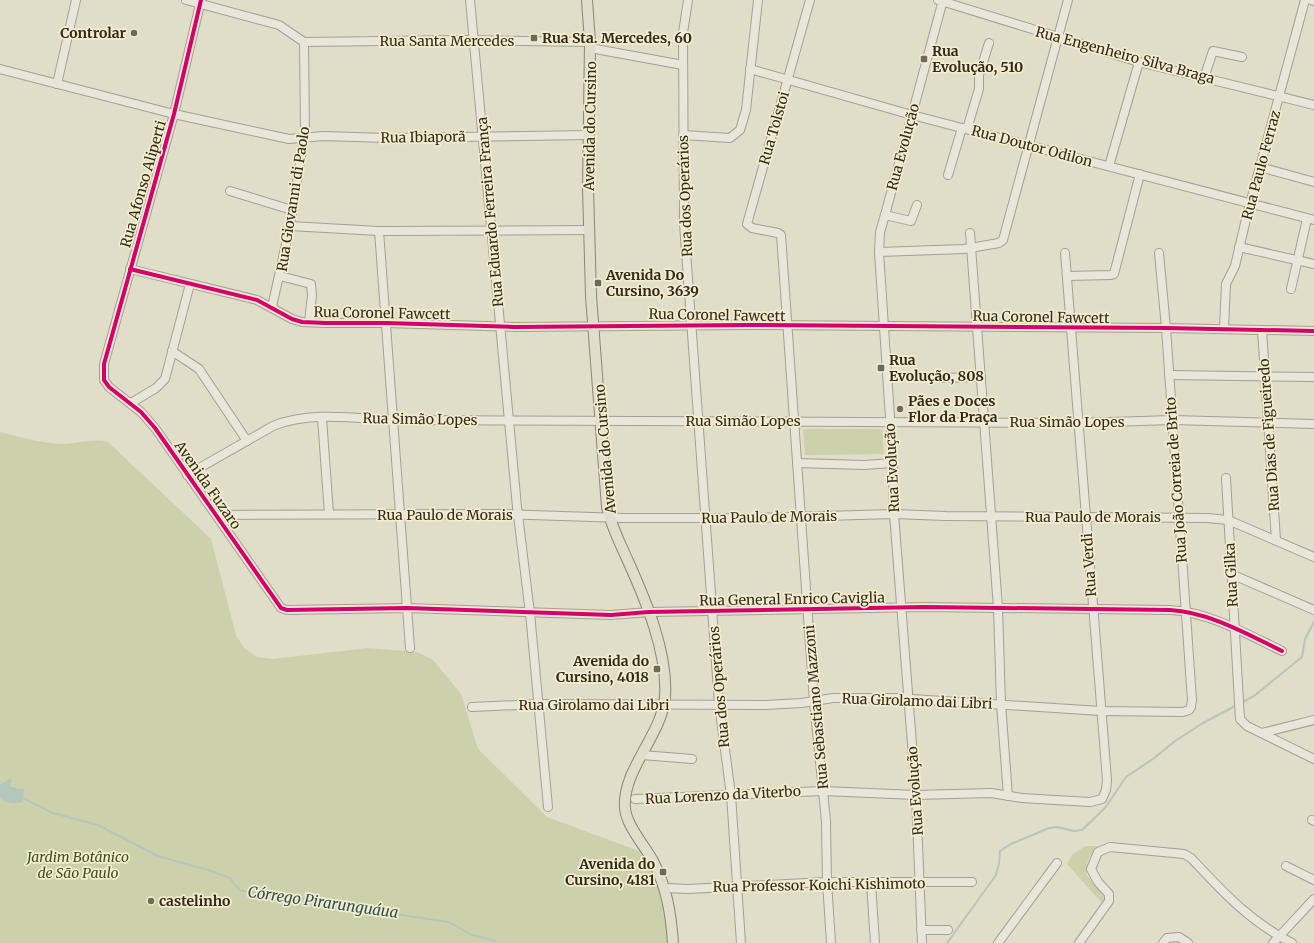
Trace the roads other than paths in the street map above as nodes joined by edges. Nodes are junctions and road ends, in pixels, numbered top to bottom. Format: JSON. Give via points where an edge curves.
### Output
{"nodes":[{"id":1,"x":76,"y":0,"type":"edge"},
{"id":2,"x":186,"y":0,"type":"edge"},
{"id":3,"x":470,"y":0,"type":"edge"},
{"id":4,"x":586,"y":0,"type":"edge"},
{"id":5,"x":688,"y":0,"type":"edge"},
{"id":6,"x":758,"y":0,"type":"edge"},
{"id":7,"x":810,"y":0,"type":"edge"},
{"id":8,"x":941,"y":0,"type":"edge"},
{"id":9,"x":1068,"y":0,"type":"edge"},
{"id":10,"x":1305,"y":0,"type":"edge"},
{"id":11,"x":201,"y":2,"type":"edge"},
{"id":12,"x":1058,"y":38,"type":"junction"},
{"id":13,"x":474,"y":41,"type":"junction"},
{"id":14,"x":304,"y":42,"type":"junction"},
{"id":15,"x":989,"y":43,"type":"dead end"},
{"id":16,"x":590,"y":45,"type":"junction"},
{"id":17,"x":1242,"y":57,"type":"dead end"},
{"id":18,"x":1139,"y":62,"type":"junction"},
{"id":19,"x":683,"y":65,"type":"junction"},
{"id":20,"x":0,"y":69,"type":"edge"},
{"id":21,"x":750,"y":69,"type":"junction"},
{"id":22,"x":1204,"y":78,"type":"junction"},
{"id":23,"x":788,"y":80,"type":"junction"},
{"id":24,"x":57,"y":84,"type":"junction"},
{"id":25,"x":1280,"y":96,"type":"junction"},
{"id":26,"x":1314,"y":105,"type":"edge"},
{"id":27,"x":174,"y":114,"type":"junction"},
{"id":28,"x":912,"y":115,"type":"junction"},
{"id":29,"x":964,"y":129,"type":"junction"},
{"id":30,"x":590,"y":135,"type":"junction"},
{"id":31,"x":683,"y":135,"type":"junction"},
{"id":32,"x":483,"y":136,"type":"junction"},
{"id":33,"x":304,"y":138,"type":"junction"},
{"id":34,"x":1029,"y":146,"type":"junction"},
{"id":35,"x":1109,"y":166,"type":"junction"},
{"id":36,"x":1260,"y":167,"type":"junction"},
{"id":37,"x":1140,"y":174,"type":"junction"},
{"id":38,"x":948,"y":175,"type":"dead end"},
{"id":39,"x":1314,"y":182,"type":"edge"},
{"id":40,"x":230,"y":191,"type":"dead end"},
{"id":41,"x":917,"y":204,"type":"dead end"},
{"id":42,"x":1250,"y":204,"type":"junction"},
{"id":43,"x":292,"y":210,"type":"junction"},
{"id":44,"x":885,"y":215,"type":"junction"},
{"id":45,"x":1310,"y":219,"type":"edge"},
{"id":46,"x":290,"y":226,"type":"junction"},
{"id":47,"x":492,"y":230,"type":"junction"},
{"id":48,"x":590,"y":230,"type":"junction"},
{"id":49,"x":379,"y":231,"type":"junction"},
{"id":50,"x":778,"y":233,"type":"joint"},
{"id":51,"x":970,"y":233,"type":"dead end"},
{"id":52,"x":1239,"y":247,"type":"junction"},
{"id":53,"x":972,"y":248,"type":"junction"},
{"id":54,"x":879,"y":252,"type":"junction"},
{"id":55,"x":1065,"y":253,"type":"dead end"},
{"id":56,"x":1159,"y":253,"type":"dead end"},
{"id":57,"x":1297,"y":260,"type":"junction"},
{"id":58,"x":1314,"y":264,"type":"edge"},
{"id":59,"x":130,"y":269,"type":"junction"},
{"id":60,"x":280,"y":276,"type":"junction"},
{"id":61,"x":1067,"y":276,"type":"junction"},
{"id":62,"x":190,"y":284,"type":"junction"},
{"id":63,"x":1291,"y":289,"type":"dead end"},
{"id":64,"x":272,"y":307,"type":"junction"},
{"id":65,"x":309,"y":322,"type":"junction"},
{"id":66,"x":386,"y":323,"type":"junction"},
{"id":67,"x":692,"y":325,"type":"junction"},
{"id":68,"x":594,"y":326,"type":"junction"},
{"id":69,"x":501,"y":327,"type":"junction"},
{"id":70,"x":788,"y":327,"type":"junction"},
{"id":71,"x":883,"y":327,"type":"junction"},
{"id":72,"x":978,"y":327,"type":"junction"},
{"id":73,"x":1166,"y":328,"type":"junction"},
{"id":74,"x":1072,"y":329,"type":"junction"},
{"id":75,"x":1224,"y":329,"type":"junction"},
{"id":76,"x":1262,"y":330,"type":"junction"},
{"id":77,"x":1314,"y":331,"type":"edge"},
{"id":78,"x":172,"y":351,"type":"junction"},
{"id":79,"x":103,"y":374,"type":"joint"},
{"id":80,"x":1169,"y":375,"type":"junction"},
{"id":81,"x":1264,"y":376,"type":"junction"},
{"id":82,"x":981,"y":377,"type":"junction"},
{"id":83,"x":1314,"y":377,"type":"edge"},
{"id":84,"x":942,"y":378,"type":"dead end"},
{"id":85,"x":131,"y":403,"type":"junction"},
{"id":86,"x":322,"y":418,"type":"junction"},
{"id":87,"x":393,"y":420,"type":"junction"},
{"id":88,"x":510,"y":420,"type":"junction"},
{"id":89,"x":1172,"y":420,"type":"junction"},
{"id":90,"x":601,"y":421,"type":"junction"},
{"id":91,"x":698,"y":421,"type":"junction"},
{"id":92,"x":794,"y":421,"type":"junction"},
{"id":93,"x":890,"y":421,"type":"junction"},
{"id":94,"x":985,"y":422,"type":"junction"},
{"id":95,"x":1078,"y":423,"type":"junction"},
{"id":96,"x":1267,"y":424,"type":"junction"},
{"id":97,"x":1314,"y":424,"type":"edge"},
{"id":98,"x":247,"y":441,"type":"junction"},
{"id":99,"x":797,"y":463,"type":"junction"},
{"id":100,"x":893,"y":463,"type":"junction"},
{"id":101,"x":187,"y":475,"type":"junction"},
{"id":102,"x":1226,"y":478,"type":"dead end"},
{"id":103,"x":330,"y":514,"type":"junction"},
{"id":104,"x":400,"y":514,"type":"junction"},
{"id":105,"x":894,"y":514,"type":"junction"},
{"id":106,"x":216,"y":515,"type":"junction"},
{"id":107,"x":518,"y":515,"type":"junction"},
{"id":108,"x":991,"y":516,"type":"junction"},
{"id":109,"x":1085,"y":516,"type":"junction"},
{"id":110,"x":609,"y":517,"type":"junction"},
{"id":111,"x":801,"y":517,"type":"junction"},
{"id":112,"x":1180,"y":517,"type":"junction"},
{"id":113,"x":706,"y":518,"type":"junction"},
{"id":114,"x":1228,"y":520,"type":"junction"},
{"id":115,"x":1276,"y":540,"type":"junction"},
{"id":116,"x":1314,"y":556,"type":"edge"},
{"id":117,"x":1231,"y":574,"type":"junction"},
{"id":118,"x":407,"y":608,"type":"junction"},
{"id":119,"x":902,"y":608,"type":"junction"},
{"id":120,"x":998,"y":608,"type":"junction"},
{"id":121,"x":293,"y":609,"type":"joint"},
{"id":122,"x":808,"y":610,"type":"junction"},
{"id":123,"x":1093,"y":610,"type":"junction"},
{"id":124,"x":1314,"y":610,"type":"edge"},
{"id":125,"x":712,"y":611,"type":"junction"},
{"id":126,"x":1185,"y":611,"type":"junction"},
{"id":127,"x":649,"y":612,"type":"junction"},
{"id":128,"x":530,"y":613,"type":"junction"},
{"id":129,"x":1234,"y":628,"type":"junction"},
{"id":130,"x":410,"y":648,"type":"dead end"},
{"id":131,"x":1282,"y":651,"type":"dead end"},
{"id":132,"x":908,"y":699,"type":"junction"},
{"id":133,"x":814,"y":702,"type":"junction"},
{"id":134,"x":539,"y":704,"type":"junction"},
{"id":135,"x":719,"y":704,"type":"junction"},
{"id":136,"x":1001,"y":704,"type":"junction"},
{"id":137,"x":664,"y":705,"type":"junction"},
{"id":138,"x":1191,"y":707,"type":"joint"},
{"id":139,"x":472,"y":708,"type":"dead end"},
{"id":140,"x":1101,"y":711,"type":"junction"},
{"id":141,"x":1314,"y":720,"type":"edge"},
{"id":142,"x":1262,"y":733,"type":"junction"},
{"id":143,"x":642,"y":754,"type":"junction"},
{"id":144,"x":692,"y":759,"type":"dead end"},
{"id":145,"x":1314,"y":759,"type":"edge"},
{"id":146,"x":823,"y":791,"type":"junction"},
{"id":147,"x":731,"y":795,"type":"junction"},
{"id":148,"x":916,"y":795,"type":"junction"},
{"id":149,"x":1008,"y":796,"type":"junction"},
{"id":150,"x":635,"y":799,"type":"dead end"},
{"id":151,"x":1098,"y":801,"type":"joint"},
{"id":152,"x":548,"y":807,"type":"dead end"},
{"id":153,"x":1057,"y":862,"type":"dead end"},
{"id":154,"x":1286,"y":866,"type":"dead end"},
{"id":155,"x":1314,"y":880,"type":"edge"},
{"id":156,"x":827,"y":882,"type":"junction"},
{"id":157,"x":972,"y":882,"type":"dead end"},
{"id":158,"x":871,"y":883,"type":"junction"},
{"id":159,"x":921,"y":883,"type":"junction"},
{"id":160,"x":737,"y":887,"type":"junction"},
{"id":161,"x":665,"y":888,"type":"junction"},
{"id":162,"x":1314,"y":899,"type":"edge"},
{"id":163,"x":922,"y":930,"type":"junction"},
{"id":164,"x":948,"y":930,"type":"dead end"},
{"id":165,"x":1165,"y":940,"type":"edge"},
{"id":166,"x":1276,"y":940,"type":"edge"},
{"id":167,"x":673,"y":943,"type":"edge"},
{"id":168,"x":740,"y":943,"type":"edge"},
{"id":169,"x":831,"y":943,"type":"edge"},
{"id":170,"x":875,"y":943,"type":"edge"},
{"id":171,"x":922,"y":943,"type":"edge"},
{"id":172,"x":998,"y":943,"type":"edge"},
{"id":173,"x":1078,"y":943,"type":"edge"},
{"id":174,"x":1188,"y":943,"type":"edge"},
{"id":175,"x":1292,"y":943,"type":"edge"}],
"edges":[{"from":1,"to":24,"type":"street"},
{"from":2,"to":11,"type":"street"},
{"from":3,"to":13,"type":"street","name":"Rua Eduardo Ferreira França"},
{"from":4,"to":16,"type":"main road","name":"Avenida do Cursino"},
{"from":5,"to":19,"type":"street","name":"Rua dos Operários","via":[[684,17]]},
{"from":6,"to":21,"type":"street"},
{"from":7,"to":23,"type":"street","name":"Rua Tolstoi"},
{"from":8,"to":12,"type":"street","name":"Rua Engenheiro Silva Braga"},
{"from":8,"to":28,"type":"street","name":"Rua Evolução"},
{"from":9,"to":12,"type":"street"},
{"from":10,"to":25,"type":"street","name":"Rua Paulo Ferraz"},
{"from":11,"to":14,"type":"street","via":[[279,25]]},
{"from":11,"to":27,"type":"street","name":"Rua Afonso Aliperti"},
{"from":12,"to":18,"type":"street","name":"Rua Engenheiro Silva Braga"},
{"from":12,"to":34,"type":"street"},
{"from":13,"to":14,"type":"street","name":"Rua Santa Mercedes"},
{"from":13,"to":16,"type":"street","name":"Rua Santa Mercedes"},
{"from":13,"to":32,"type":"street","name":"Rua Eduardo Ferreira França"},
{"from":14,"to":33,"type":"street","name":"Rua Giovanni di Paolo"},
{"from":15,"to":29,"type":"street","via":[[979,76],[979,89]]},
{"from":16,"to":19,"type":"street","name":"Rua Santa Mercedes"},
{"from":16,"to":30,"type":"main road","name":"Avenida do Cursino"},
{"from":17,"to":22,"type":"street","via":[[1213,51]]},
{"from":18,"to":22,"type":"street","name":"Rua Engenheiro Silva Braga"},
{"from":18,"to":35,"type":"street"},
{"from":19,"to":31,"type":"street","name":"Rua dos Operários"},
{"from":20,"to":24,"type":"street","name":"Rua Ibiaporã"},
{"from":21,"to":23,"type":"street","name":"Rua Doutor Odilon"},
{"from":21,"to":31,"type":"street","via":[[746,110],[735,135],[723,138]]},
{"from":22,"to":25,"type":"street","name":"Rua Engenheiro Silva Braga"},
{"from":23,"to":28,"type":"street","name":"Rua Doutor Odilon"},
{"from":23,"to":50,"type":"street","name":"Rua Tolstoi","via":[[747,224],[752,228]]},
{"from":24,"to":27,"type":"street","name":"Rua Ibiaporã"},
{"from":25,"to":26,"type":"street","name":"Rua Engenheiro Silva Braga"},
{"from":25,"to":36,"type":"street","name":"Rua Paulo Ferraz"},
{"from":27,"to":33,"type":"street","name":"Rua Ibiaporã","via":[[281,138]]},
{"from":27,"to":59,"type":"street","name":"Rua Afonso Aliperti"},
{"from":28,"to":29,"type":"street","name":"Rua Doutor Odilon"},
{"from":28,"to":44,"type":"street","name":"Rua Evolução"},
{"from":29,"to":34,"type":"street","name":"Rua Doutor Odilon"},
{"from":29,"to":38,"type":"street"},
{"from":30,"to":32,"type":"street","name":"Rua Ibiaporã"},
{"from":30,"to":48,"type":"main road","name":"Avenida do Cursino"},
{"from":31,"to":67,"type":"street","name":"Rua dos Operários","via":[[684,224]]},
{"from":32,"to":33,"type":"street","name":"Rua Ibiaporã"},
{"from":32,"to":47,"type":"street","name":"Rua Eduardo Ferreira França"},
{"from":33,"to":43,"type":"street","name":"Rua Giovanni di Paolo"},
{"from":34,"to":35,"type":"street","name":"Rua Doutor Odilon"},
{"from":34,"to":53,"type":"street","via":[[1003,240]]},
{"from":35,"to":37,"type":"street","name":"Rua Doutor Odilon"},
{"from":36,"to":39,"type":"street"},
{"from":36,"to":42,"type":"street","name":"Rua Paulo Ferraz"},
{"from":37,"to":42,"type":"street","name":"Rua Doutor Odilon"},
{"from":37,"to":61,"type":"street","via":[[1114,274]]},
{"from":40,"to":43,"type":"street"},
{"from":41,"to":44,"type":"street","via":[[911,221]]},
{"from":42,"to":45,"type":"street","name":"Rua Doutor Odilon"},
{"from":42,"to":52,"type":"street","name":"Rua Paulo Ferraz"},
{"from":43,"to":46,"type":"street","name":"Rua Giovanni di Paolo"},
{"from":44,"to":54,"type":"street","name":"Rua Evolução","via":[[880,232]]},
{"from":45,"to":57,"type":"street"},
{"from":46,"to":49,"type":"street"},
{"from":46,"to":60,"type":"street","name":"Rua Giovanni di Paolo"},
{"from":47,"to":48,"type":"street"},
{"from":47,"to":49,"type":"street"},
{"from":47,"to":69,"type":"street","name":"Rua Eduardo Ferreira França"},
{"from":48,"to":68,"type":"main road","name":"Avenida do Cursino"},
{"from":49,"to":66,"type":"street"},
{"from":50,"to":70,"type":"street","name":"Rua Sebastiano Mazzoni","via":[[781,235]]},
{"from":51,"to":53,"type":"street"},
{"from":52,"to":57,"type":"street"},
{"from":52,"to":75,"type":"street","name":"Rua Paulo Ferraz","via":[[1235,266],[1224,291]]},
{"from":53,"to":54,"type":"street"},
{"from":53,"to":72,"type":"street"},
{"from":54,"to":71,"type":"street","name":"Rua Evolução"},
{"from":55,"to":61,"type":"street","name":"Rua Verdi"},
{"from":56,"to":73,"type":"street","name":"Rua João Correia de Brito"},
{"from":57,"to":58,"type":"street"},
{"from":57,"to":63,"type":"street"},
{"from":59,"to":62,"type":"street","name":"Rua Coronel Fawcett"},
{"from":59,"to":79,"type":"street","name":"Rua Afonso Aliperti"},
{"from":60,"to":64,"type":"street","name":"Rua Giovanni di Paolo"},
{"from":60,"to":65,"type":"street","via":[[311,284]]},
{"from":61,"to":74,"type":"street","name":"Rua Verdi"},
{"from":62,"to":64,"type":"street","name":"Rua Coronel Fawcett","via":[[229,292]]},
{"from":62,"to":78,"type":"street"},
{"from":64,"to":65,"type":"street","name":"Rua Coronel Fawcett","via":[[292,319]]},
{"from":65,"to":66,"type":"street","name":"Rua Coronel Fawcett"},
{"from":66,"to":69,"type":"street","name":"Rua Coronel Fawcett"},
{"from":66,"to":87,"type":"street"},
{"from":67,"to":68,"type":"street","name":"Rua Coronel Fawcett"},
{"from":67,"to":70,"type":"street","name":"Rua Coronel Fawcett"},
{"from":67,"to":91,"type":"street","name":"Rua dos Operários"},
{"from":68,"to":69,"type":"street","name":"Rua Coronel Fawcett"},
{"from":68,"to":90,"type":"main road","name":"Avenida do Cursino"},
{"from":69,"to":88,"type":"street","name":"Rua Eduardo Ferreira França"},
{"from":70,"to":71,"type":"street","name":"Rua Coronel Fawcett"},
{"from":70,"to":92,"type":"street","name":"Rua Sebastiano Mazzoni"},
{"from":71,"to":72,"type":"street","name":"Rua Coronel Fawcett"},
{"from":71,"to":93,"type":"street","name":"Rua Evolução"},
{"from":72,"to":74,"type":"street","name":"Rua Coronel Fawcett"},
{"from":72,"to":82,"type":"street"},
{"from":73,"to":74,"type":"street","name":"Rua Coronel Fawcett"},
{"from":73,"to":75,"type":"street","name":"Rua Coronel Fawcett"},
{"from":73,"to":80,"type":"street","name":"Rua João Correia de Brito"},
{"from":74,"to":95,"type":"street","name":"Rua Verdi"},
{"from":75,"to":76,"type":"street","name":"Rua Coronel Fawcett"},
{"from":76,"to":77,"type":"street","name":"Rua Coronel Fawcett"},
{"from":76,"to":81,"type":"street","name":"Rua Dias de Figueiredo"},
{"from":78,"to":85,"type":"street","via":[[165,379],[156,388]]},
{"from":78,"to":98,"type":"street","via":[[199,369]]},
{"from":79,"to":85,"type":"street","name":"Avenida Fuzaro","via":[[109,387]]},
{"from":80,"to":81,"type":"street"},
{"from":80,"to":89,"type":"street","name":"Rua João Correia de Brito"},
{"from":81,"to":83,"type":"street"},
{"from":81,"to":96,"type":"street","name":"Rua Dias de Figueiredo"},
{"from":82,"to":84,"type":"street"},
{"from":82,"to":94,"type":"street"},
{"from":85,"to":101,"type":"street","name":"Avenida Fuzaro","via":[[155,428]]},
{"from":86,"to":87,"type":"street","name":"Rua Simão Lopes"},
{"from":86,"to":98,"type":"street","name":"Rua Simão Lopes","via":[[306,417],[286,421]]},
{"from":86,"to":103,"type":"street"},
{"from":87,"to":88,"type":"street","name":"Rua Simão Lopes"},
{"from":87,"to":104,"type":"street"},
{"from":88,"to":90,"type":"street","name":"Rua Simão Lopes"},
{"from":88,"to":107,"type":"street","name":"Rua Eduardo Ferreira França"},
{"from":89,"to":95,"type":"street","name":"Rua Simão Lopes"},
{"from":89,"to":96,"type":"street","name":"Rua Simão Lopes"},
{"from":89,"to":112,"type":"street","name":"Rua João Correia de Brito"},
{"from":90,"to":91,"type":"street","name":"Rua Simão Lopes"},
{"from":90,"to":110,"type":"main road","name":"Avenida do Cursino"},
{"from":91,"to":92,"type":"street","name":"Rua Simão Lopes"},
{"from":91,"to":113,"type":"street","name":"Rua dos Operários"},
{"from":92,"to":93,"type":"street","name":"Rua Simão Lopes"},
{"from":92,"to":99,"type":"street","name":"Rua Sebastiano Mazzoni"},
{"from":93,"to":94,"type":"street","name":"Rua Simão Lopes"},
{"from":93,"to":100,"type":"street","name":"Rua Evolução"},
{"from":94,"to":95,"type":"street","name":"Rua Simão Lopes"},
{"from":94,"to":108,"type":"street"},
{"from":95,"to":109,"type":"street","name":"Rua Verdi"},
{"from":96,"to":97,"type":"street","name":"Rua Simão Lopes"},
{"from":96,"to":115,"type":"street","name":"Rua Dias de Figueiredo"},
{"from":98,"to":101,"type":"street","name":"Rua Simão Lopes"},
{"from":99,"to":100,"type":"street"},
{"from":99,"to":111,"type":"street","name":"Rua Sebastiano Mazzoni"},
{"from":100,"to":105,"type":"street","name":"Rua Evolução"},
{"from":101,"to":106,"type":"street","name":"Avenida Fuzaro"},
{"from":102,"to":114,"type":"street","name":"Rua Gilka"},
{"from":103,"to":104,"type":"street","name":"Rua Paulo de Morais"},
{"from":103,"to":106,"type":"street","name":"Rua Paulo de Morais"},
{"from":104,"to":107,"type":"street","name":"Rua Paulo de Morais"},
{"from":104,"to":118,"type":"street"},
{"from":105,"to":108,"type":"street","name":"Rua Paulo de Morais"},
{"from":105,"to":111,"type":"street","name":"Rua Paulo de Morais"},
{"from":105,"to":119,"type":"street","name":"Rua Evolução"},
{"from":106,"to":121,"type":"street","name":"Avenida Fuzaro","via":[[278,605],[284,609]]},
{"from":107,"to":110,"type":"street","name":"Rua Paulo de Morais"},
{"from":107,"to":128,"type":"street","name":"Rua Eduardo Ferreira França"},
{"from":108,"to":109,"type":"street","name":"Rua Paulo de Morais"},
{"from":108,"to":120,"type":"street"},
{"from":109,"to":112,"type":"street","name":"Rua Paulo de Morais"},
{"from":109,"to":123,"type":"street","name":"Rua Verdi"},
{"from":110,"to":113,"type":"street","name":"Rua Paulo de Morais"},
{"from":110,"to":127,"type":"main road","name":"Avenida do Cursino"},
{"from":111,"to":113,"type":"street","name":"Rua Paulo de Morais"},
{"from":111,"to":122,"type":"street","name":"Rua Sebastiano Mazzoni"},
{"from":112,"to":114,"type":"street","name":"Rua Paulo de Morais"},
{"from":112,"to":126,"type":"street","name":"Rua João Correia de Brito"},
{"from":113,"to":125,"type":"street","name":"Rua dos Operários"},
{"from":114,"to":115,"type":"street","name":"Rua Paulo de Morais"},
{"from":114,"to":117,"type":"street","name":"Rua Gilka"},
{"from":115,"to":116,"type":"street","name":"Rua Paulo de Morais"},
{"from":117,"to":124,"type":"street"},
{"from":117,"to":129,"type":"street","name":"Rua Gilka"},
{"from":118,"to":121,"type":"street","name":"Rua General Enrico Caviglia"},
{"from":118,"to":128,"type":"street","name":"Rua General Enrico Caviglia"},
{"from":118,"to":130,"type":"street"},
{"from":119,"to":120,"type":"street","name":"Rua General Enrico Caviglia"},
{"from":119,"to":122,"type":"street","name":"Rua General Enrico Caviglia"},
{"from":119,"to":132,"type":"street","name":"Rua Evolução"},
{"from":120,"to":123,"type":"street","name":"Rua General Enrico Caviglia"},
{"from":120,"to":136,"type":"street"},
{"from":122,"to":125,"type":"street","name":"Rua General Enrico Caviglia"},
{"from":122,"to":133,"type":"street","name":"Rua Sebastiano Mazzoni"},
{"from":123,"to":126,"type":"street","name":"Rua General Enrico Caviglia"},
{"from":123,"to":140,"type":"street","name":"Rua Verdi"},
{"from":125,"to":127,"type":"street","name":"Rua General Enrico Caviglia"},
{"from":125,"to":135,"type":"street","name":"Rua dos Operários"},
{"from":126,"to":129,"type":"street","name":"Rua General Enrico Caviglia"},
{"from":126,"to":138,"type":"street","name":"Rua João Correia de Brito"},
{"from":127,"to":128,"type":"street","name":"Rua General Enrico Caviglia","via":[[611,615]]},
{"from":127,"to":137,"type":"main road","name":"Avenida do Cursino","via":[[664,669]]},
{"from":128,"to":134,"type":"street","name":"Rua Eduardo Ferreira França"},
{"from":129,"to":131,"type":"street","name":"Rua General Enrico Caviglia"},
{"from":129,"to":142,"type":"street","name":"Rua Gilka","via":[[1239,716],[1247,726]]},
{"from":132,"to":133,"type":"street","name":"Rua Girolamo dai Libri","via":[[833,698]]},
{"from":132,"to":136,"type":"street","name":"Rua Girolamo dai Libri"},
{"from":132,"to":148,"type":"street","name":"Rua Evolução"},
{"from":133,"to":135,"type":"street","name":"Rua Girolamo dai Libri"},
{"from":133,"to":146,"type":"street","name":"Rua Sebastiano Mazzoni"},
{"from":134,"to":137,"type":"street","name":"Rua Girolamo dai Libri"},
{"from":134,"to":139,"type":"street","name":"Rua Girolamo dai Libri"},
{"from":134,"to":152,"type":"street","name":"Rua Eduardo Ferreira França"},
{"from":135,"to":137,"type":"street","name":"Rua Girolamo dai Libri"},
{"from":135,"to":147,"type":"street","name":"Rua dos Operários"},
{"from":136,"to":140,"type":"street","name":"Rua Girolamo dai Libri"},
{"from":136,"to":149,"type":"street"},
{"from":137,"to":143,"type":"main road","name":"Avenida do Cursino"},
{"from":138,"to":140,"type":"street","name":"Rua Girolamo dai Libri","via":[[1183,712]]},
{"from":140,"to":151,"type":"street","name":"Rua Verdi","via":[[1107,780],[1104,796]]},
{"from":141,"to":142,"type":"street"},
{"from":142,"to":145,"type":"street"},
{"from":143,"to":144,"type":"street"},
{"from":143,"to":161,"type":"main road","name":"Avenida do Cursino","via":[[628,786],[625,810]]},
{"from":146,"to":147,"type":"street","name":"Rua Lorenzo da Viterbo"},
{"from":146,"to":148,"type":"street","name":"Rua Lorenzo da Viterbo"},
{"from":146,"to":156,"type":"street","name":"Rua Sebastiano Mazzoni","via":[[827,833]]},
{"from":147,"to":150,"type":"street","name":"Rua Lorenzo da Viterbo"},
{"from":147,"to":160,"type":"street","name":"Rua dos Operários"},
{"from":148,"to":149,"type":"street","name":"Rua Lorenzo da Viterbo","via":[[991,793]]},
{"from":148,"to":159,"type":"street","name":"Rua Evolução"},
{"from":149,"to":151,"type":"street","name":"Rua Lorenzo da Viterbo"},
{"from":153,"to":172,"type":"street"},
{"from":154,"to":155,"type":"street"},
{"from":156,"to":158,"type":"street","name":"Rua Professor Koichi Kishimoto"},
{"from":156,"to":160,"type":"street","name":"Rua Professor Koichi Kishimoto"},
{"from":156,"to":169,"type":"street","name":"Rua Sebastiano Mazzoni"},
{"from":157,"to":159,"type":"street","name":"Rua Professor Koichi Kishimoto"},
{"from":158,"to":159,"type":"street","name":"Rua Professor Koichi Kishimoto"},
{"from":158,"to":170,"type":"street"},
{"from":159,"to":163,"type":"street","name":"Rua Evolução"},
{"from":160,"to":161,"type":"street","name":"Rua Professor Koichi Kishimoto"},
{"from":160,"to":168,"type":"street","name":"Rua dos Operários"},
{"from":161,"to":167,"type":"main road","name":"Avenida do Cursino","via":[[671,912]]},
{"from":162,"to":166,"type":"street"},
{"from":163,"to":164,"type":"street"},
{"from":163,"to":171,"type":"street","name":"Rua Evolução"},
{"from":165,"to":174,"type":"street","via":[[1179,938]]},
{"from":166,"to":173,"type":"street","via":[[1225,896],[1191,858],[1184,854],[1110,847],[1098,852],[1091,869],[1109,894],[1109,901]]},
{"from":166,"to":175,"type":"street"}]}
